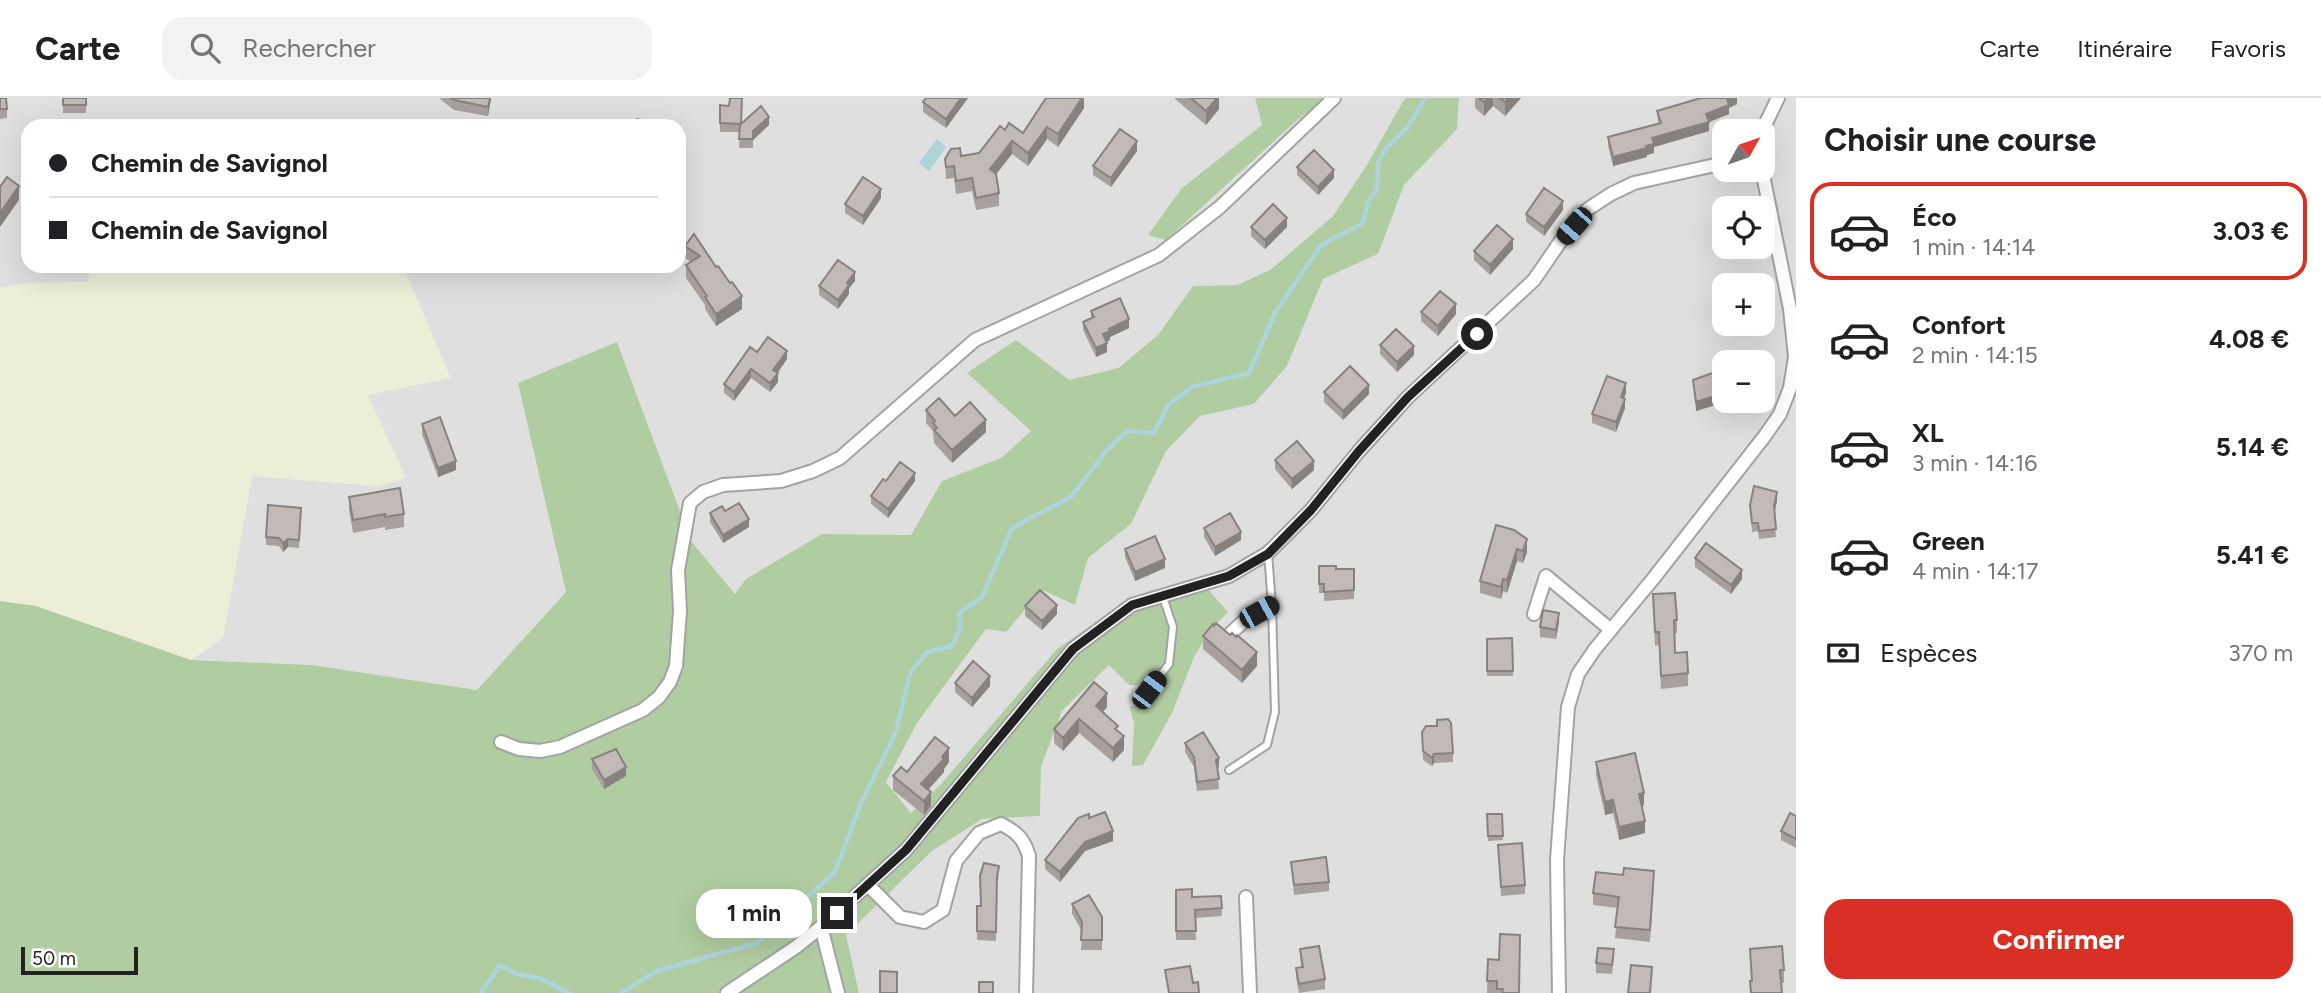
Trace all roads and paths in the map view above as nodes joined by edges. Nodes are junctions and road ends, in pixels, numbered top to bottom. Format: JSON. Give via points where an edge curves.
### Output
{"nodes":[{"id":1,"x":1334,"y":98,"type":"edge"},
{"id":2,"x":1778,"y":98,"type":"edge"},
{"id":3,"x":1767,"y":119,"type":"edge"},
{"id":4,"x":1712,"y":166,"type":"edge"},
{"id":5,"x":1765,"y":182,"type":"edge"},
{"id":6,"x":1793,"y":309,"type":"edge"},
{"id":7,"x":1268,"y":554,"type":"junction"},
{"id":8,"x":1163,"y":596,"type":"junction"},
{"id":9,"x":1272,"y":605,"type":"junction"},
{"id":10,"x":1534,"y":614,"type":"dead end"},
{"id":11,"x":1611,"y":630,"type":"junction"},
{"id":12,"x":1229,"y":635,"type":"edge"},
{"id":13,"x":1141,"y":692,"type":"dead end"},
{"id":14,"x":501,"y":742,"type":"dead end"},
{"id":15,"x":1229,"y":770,"type":"dead end"},
{"id":16,"x":868,"y":885,"type":"junction"},
{"id":17,"x":1245,"y":897,"type":"dead end"},
{"id":18,"x":821,"y":927,"type":"junction"},
{"id":19,"x":727,"y":993,"type":"edge"},
{"id":20,"x":838,"y":993,"type":"edge"},
{"id":21,"x":1026,"y":993,"type":"edge"},
{"id":22,"x":1250,"y":993,"type":"edge"},
{"id":23,"x":1559,"y":993,"type":"edge"}],
"edges":[{"from":1,"to":14,"type":"street","via":[[1220,207],[1159,255],[975,340],[840,457],[781,481],[723,485],[703,492],[690,503],[678,569],[676,666],[659,697],[643,710],[560,747],[519,750]]},
{"from":2,"to":3,"type":"street"},
{"from":4,"to":7,"type":"street","via":[[1634,183],[1588,209],[1534,280],[1408,397]]},
{"from":5,"to":6,"type":"street"},
{"from":6,"to":11,"type":"street","via":[[1795,357],[1780,414]]},
{"from":7,"to":8,"type":"street","via":[[1229,576]]},
{"from":7,"to":9,"type":"lane"},
{"from":8,"to":13,"type":"lane","via":[[1173,626],[1169,664],[1149,690]]},
{"from":8,"to":16,"type":"street","via":[[1132,605],[1073,649],[906,850]]},
{"from":9,"to":12,"type":"street"},
{"from":9,"to":15,"type":"lane","via":[[1275,712],[1267,745]]},
{"from":10,"to":11,"type":"street","via":[[1546,576]]},
{"from":11,"to":23,"type":"street","via":[[1578,674],[1568,707],[1557,860]]},
{"from":16,"to":18,"type":"street"},
{"from":16,"to":21,"type":"street","via":[[900,917],[924,922],[943,909],[956,861],[979,833],[1001,824],[1016,832],[1029,856]]},
{"from":17,"to":22,"type":"street"},
{"from":18,"to":19,"type":"street"},
{"from":18,"to":20,"type":"street"}]}
